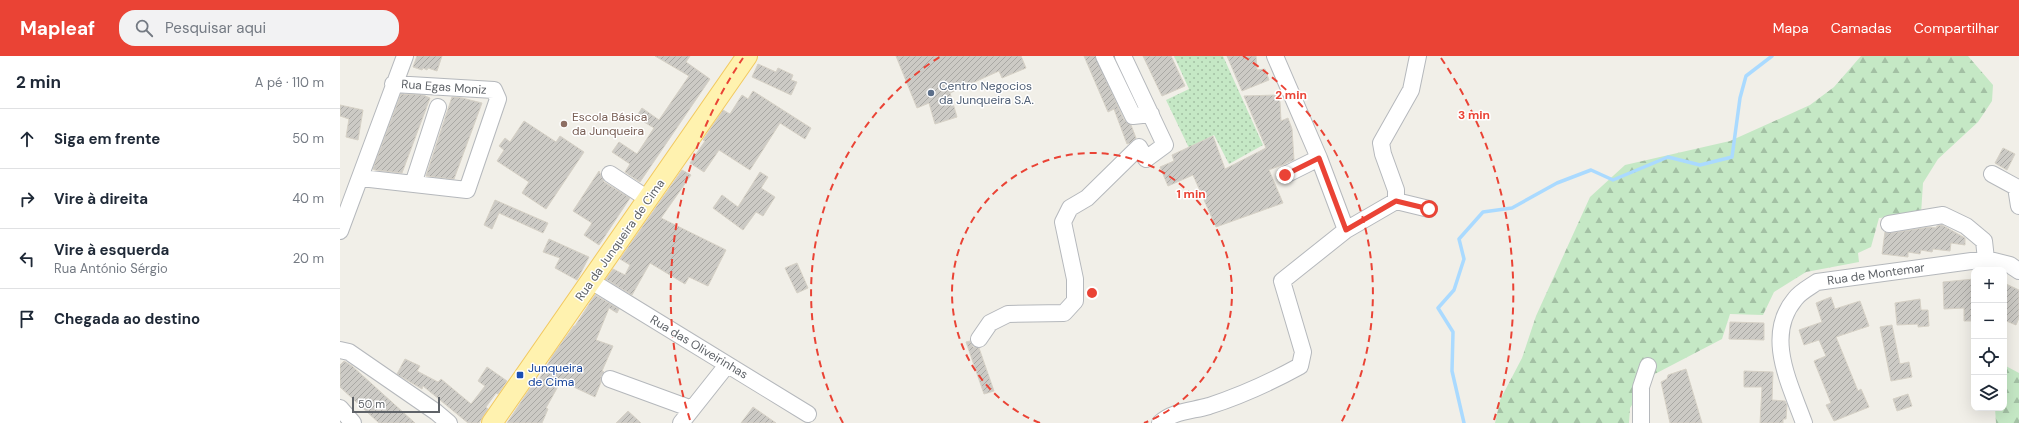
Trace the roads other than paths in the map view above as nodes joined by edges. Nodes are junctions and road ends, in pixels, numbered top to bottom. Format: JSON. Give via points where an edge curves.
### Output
{"nodes":[{"id":1,"x":405,"y":56,"type":"edge"},
{"id":2,"x":747,"y":56,"type":"edge"},
{"id":3,"x":1104,"y":56,"type":"edge"},
{"id":4,"x":1123,"y":56,"type":"edge"},
{"id":5,"x":1275,"y":56,"type":"edge"},
{"id":6,"x":1418,"y":56,"type":"edge"},
{"id":7,"x":393,"y":84,"type":"junction"},
{"id":8,"x":438,"y":107,"type":"dead end"},
{"id":9,"x":1151,"y":114,"type":"junction"},
{"id":10,"x":1319,"y":158,"type":"junction"},
{"id":11,"x":610,"y":174,"type":"dead end"},
{"id":12,"x":1992,"y":174,"type":"dead end"},
{"id":13,"x":1285,"y":175,"type":"dead end"},
{"id":14,"x":360,"y":178,"type":"junction"},
{"id":15,"x":413,"y":184,"type":"junction"},
{"id":16,"x":648,"y":199,"type":"junction"},
{"id":17,"x":1396,"y":201,"type":"junction"},
{"id":18,"x":2019,"y":206,"type":"edge"},
{"id":19,"x":1429,"y":209,"type":"dead end"},
{"id":20,"x":1889,"y":224,"type":"dead end"},
{"id":21,"x":1346,"y":230,"type":"junction"},
{"id":22,"x":340,"y":231,"type":"edge"},
{"id":23,"x":1986,"y":259,"type":"junction"},
{"id":24,"x":2019,"y":271,"type":"edge"},
{"id":25,"x":591,"y":281,"type":"junction"},
{"id":26,"x":979,"y":339,"type":"dead end"},
{"id":27,"x":340,"y":350,"type":"edge"},
{"id":28,"x":728,"y":365,"type":"junction"},
{"id":29,"x":1648,"y":366,"type":"dead end"},
{"id":30,"x":610,"y":379,"type":"dead end"},
{"id":31,"x":340,"y":408,"type":"edge"},
{"id":32,"x":692,"y":409,"type":"junction"},
{"id":33,"x":808,"y":414,"type":"dead end"},
{"id":34,"x":353,"y":423,"type":"edge"},
{"id":35,"x":449,"y":423,"type":"edge"},
{"id":36,"x":492,"y":423,"type":"edge"},
{"id":37,"x":681,"y":423,"type":"edge"},
{"id":38,"x":1160,"y":423,"type":"edge"},
{"id":39,"x":1641,"y":423,"type":"edge"},
{"id":40,"x":1804,"y":423,"type":"edge"}],
"edges":[{"from":1,"to":7,"type":"street"},
{"from":2,"to":16,"type":"main road","name":"Rua da Junqueira de Cima"},
{"from":3,"to":9,"type":"street","via":[[1133,116]]},
{"from":4,"to":9,"type":"street"},
{"from":5,"to":10,"type":"street"},
{"from":6,"to":17,"type":"street","via":[[1410,90],[1381,143],[1396,190]]},
{"from":7,"to":14,"type":"street"},
{"from":7,"to":15,"type":"street","name":"Rua Egas Moniz","via":[[494,90],[498,98],[467,190]]},
{"from":8,"to":15,"type":"street"},
{"from":9,"to":26,"type":"street","via":[[1165,145],[1146,159],[1139,147],[1087,198],[1070,208],[1063,222],[1075,279],[1075,301],[1064,313],[1008,314],[990,323]]},
{"from":10,"to":13,"type":"street"},
{"from":10,"to":21,"type":"street"},
{"from":11,"to":16,"type":"street"},
{"from":12,"to":18,"type":"street","via":[[2016,187]]},
{"from":14,"to":15,"type":"street"},
{"from":14,"to":22,"type":"street"},
{"from":16,"to":25,"type":"main road","name":"Rua da Junqueira de Cima"},
{"from":17,"to":19,"type":"street"},
{"from":17,"to":21,"type":"street"},
{"from":20,"to":23,"type":"street","via":[[1943,215],[1966,226],[1984,241]]},
{"from":21,"to":38,"type":"street","via":[[1282,281],[1303,352],[1300,366],[1278,378],[1209,406],[1167,416]]},
{"from":23,"to":24,"type":"street","name":"Rua de Montemar","via":[[2010,265]]},
{"from":23,"to":40,"type":"street","name":"Rua de Montemar","via":[[1817,282],[1795,298],[1781,324],[1780,343],[1783,365]]},
{"from":25,"to":28,"type":"street","name":"Rua das Oliveirinhas"},
{"from":25,"to":36,"type":"main road","name":"Rua da Junqueira de Cima"},
{"from":27,"to":35,"type":"street","via":[[349,352]]},
{"from":28,"to":32,"type":"street"},
{"from":28,"to":33,"type":"street","name":"Rua das Oliveirinhas"},
{"from":29,"to":39,"type":"street","via":[[1641,386]]},
{"from":30,"to":32,"type":"street"},
{"from":31,"to":34,"type":"street"},
{"from":32,"to":37,"type":"street"}]}
